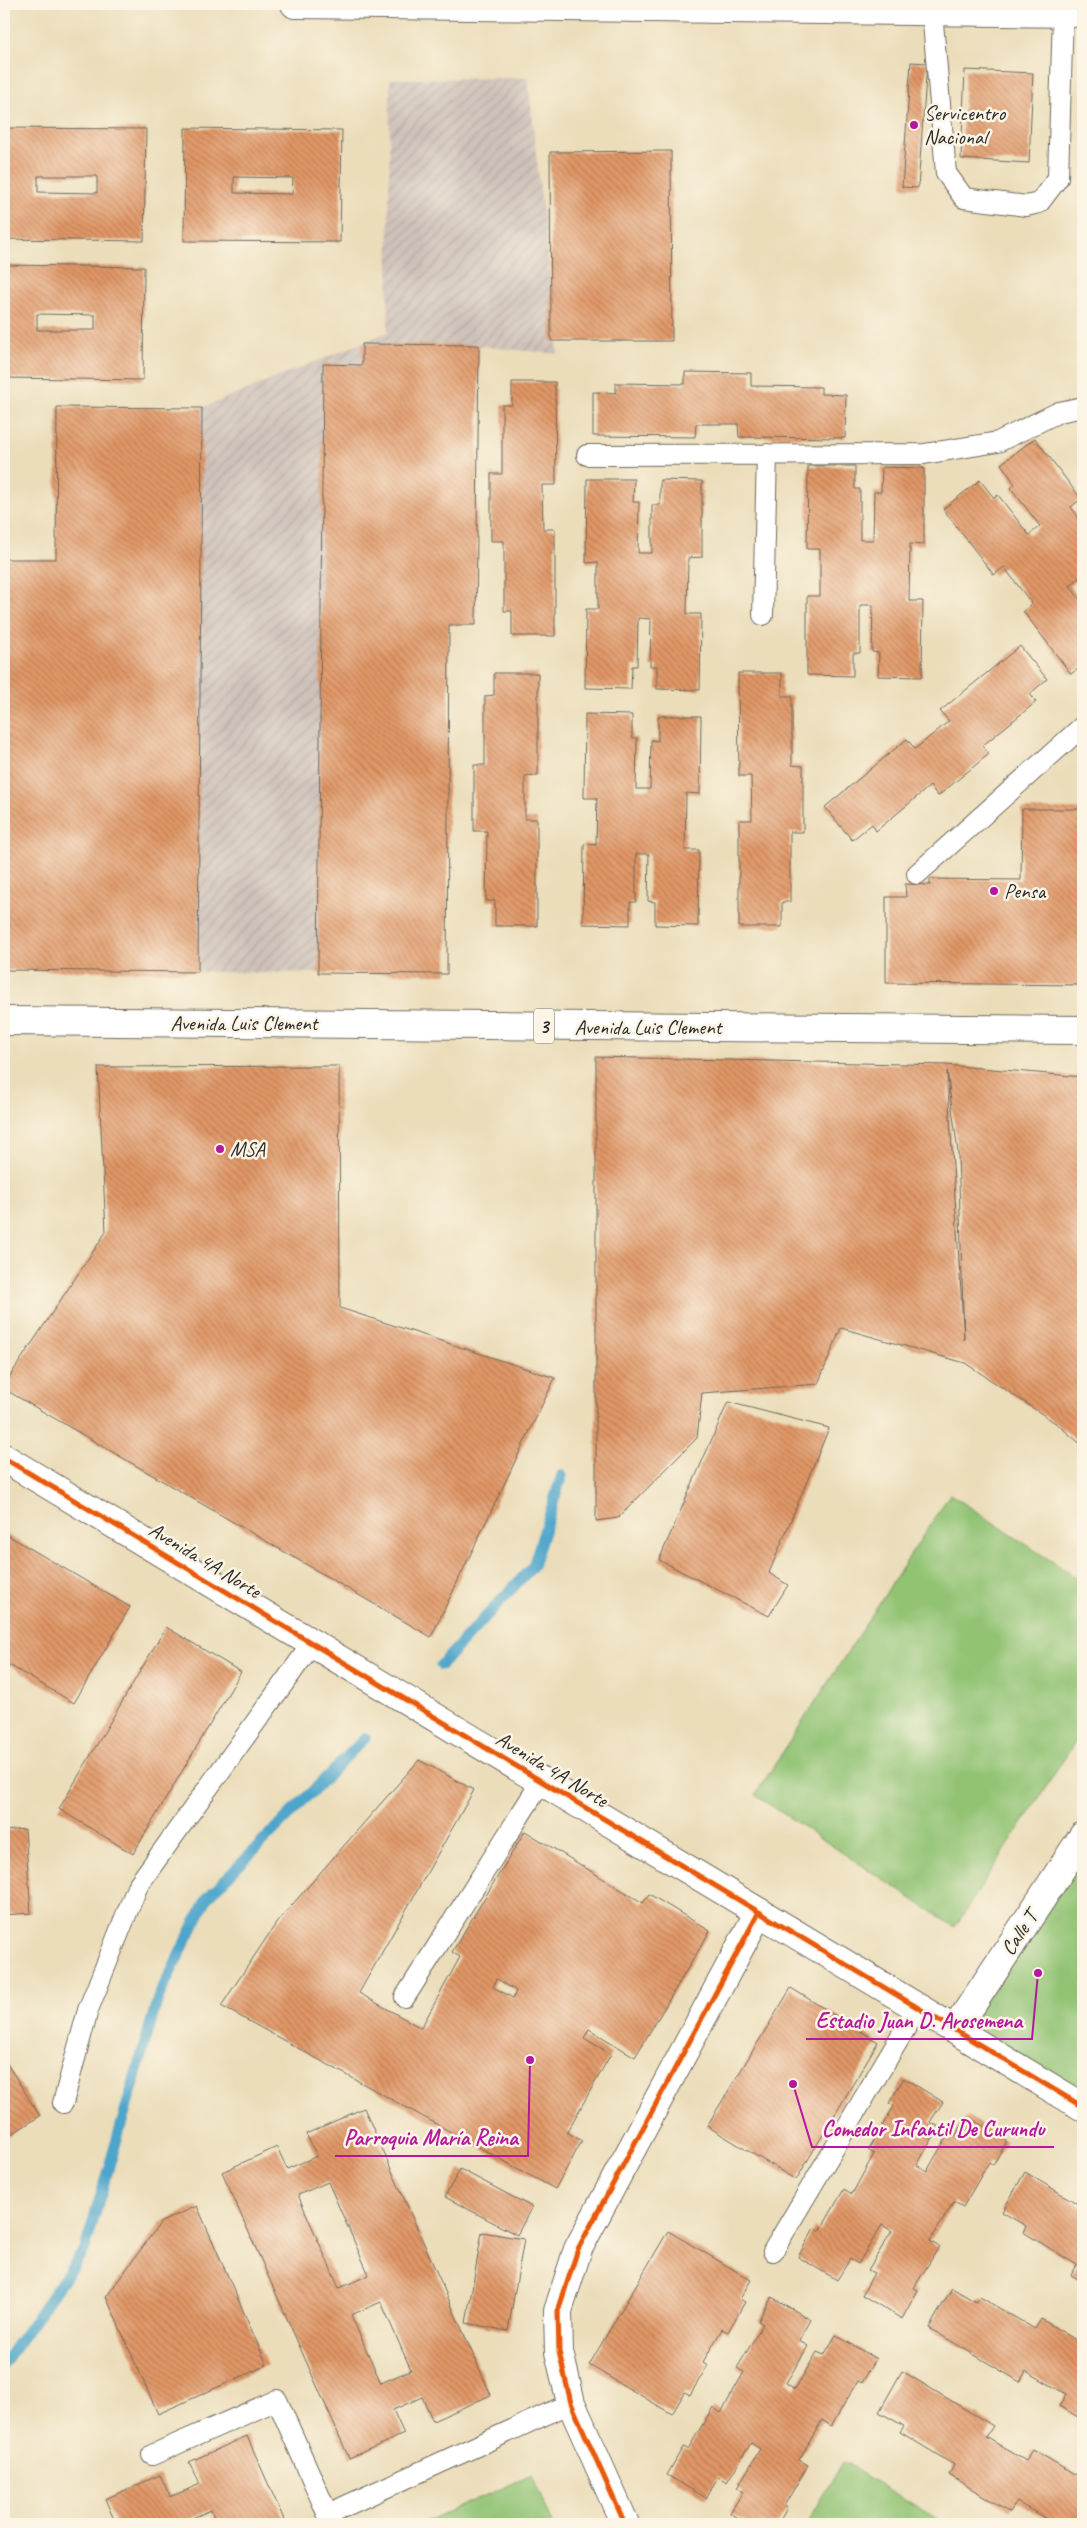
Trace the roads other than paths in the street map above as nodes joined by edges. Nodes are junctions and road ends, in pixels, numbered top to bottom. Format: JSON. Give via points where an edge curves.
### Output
{"nodes":[{"id":1,"x":295,"y":4,"type":"edge"},
{"id":2,"x":353,"y":5,"type":"edge"},
{"id":3,"x":932,"y":11,"type":"junction"},
{"id":4,"x":1073,"y":13,"type":"edge"},
{"id":5,"x":1083,"y":408,"type":"edge"},
{"id":6,"x":587,"y":454,"type":"dead end"},
{"id":7,"x":767,"y":454,"type":"junction"},
{"id":8,"x":763,"y":616,"type":"dead end"},
{"id":9,"x":1083,"y":726,"type":"edge"},
{"id":10,"x":917,"y":874,"type":"dead end"},
{"id":11,"x":4,"y":1021,"type":"edge"},
{"id":12,"x":1083,"y":1030,"type":"edge"},
{"id":13,"x":4,"y":1458,"type":"edge"},
{"id":14,"x":312,"y":1644,"type":"junction"},
{"id":15,"x":541,"y":1782,"type":"junction"},
{"id":16,"x":1083,"y":1836,"type":"edge"},
{"id":17,"x":759,"y":1912,"type":"junction"},
{"id":18,"x":405,"y":1997,"type":"dead end"},
{"id":19,"x":918,"y":2007,"type":"junction"},
{"id":20,"x":955,"y":2030,"type":"junction"},
{"id":21,"x":63,"y":2103,"type":"dead end"},
{"id":22,"x":1083,"y":2107,"type":"edge"},
{"id":23,"x":773,"y":2251,"type":"dead end"},
{"id":24,"x":571,"y":2403,"type":"junction"},
{"id":25,"x":152,"y":2455,"type":"dead end"},
{"id":26,"x":330,"y":2519,"type":"edge"},
{"id":27,"x":625,"y":2524,"type":"edge"}],
"edges":[{"from":1,"to":2,"type":"street"},
{"from":2,"to":3,"type":"street"},
{"from":3,"to":4,"type":"street"},
{"from":3,"to":4,"type":"lane","via":[[946,173],[964,198],[1026,206],[1039,203],[1058,178]]},
{"from":5,"to":7,"type":"lane","via":[[1059,412],[998,442],[924,454]]},
{"from":6,"to":7,"type":"lane"},
{"from":7,"to":8,"type":"lane"},
{"from":9,"to":10,"type":"lane"},
{"from":11,"to":12,"type":"street","name":"Avenida Luis Clement","number":"3"},
{"from":13,"to":14,"type":"street","name":"Avenida 4A Norte"},
{"from":14,"to":15,"type":"street","name":"Avenida 4A Norte"},
{"from":14,"to":21,"type":"lane","via":[[138,1885],[88,2010]]},
{"from":15,"to":17,"type":"street","name":"Avenida 4A Norte"},
{"from":15,"to":18,"type":"lane"},
{"from":16,"to":20,"type":"street","name":"Calle T"},
{"from":17,"to":19,"type":"street","name":"Avenida 4A Norte"},
{"from":17,"to":24,"type":"street","via":[[578,2249],[558,2311],[559,2352]]},
{"from":19,"to":20,"type":"street","name":"Avenida 4A Norte"},
{"from":19,"to":23,"type":"lane"},
{"from":20,"to":22,"type":"street","name":"Avenida 4A Norte"},
{"from":24,"to":26,"type":"lane"},
{"from":24,"to":27,"type":"street"},
{"from":25,"to":26,"type":"lane","via":[[276,2400]]}]}
